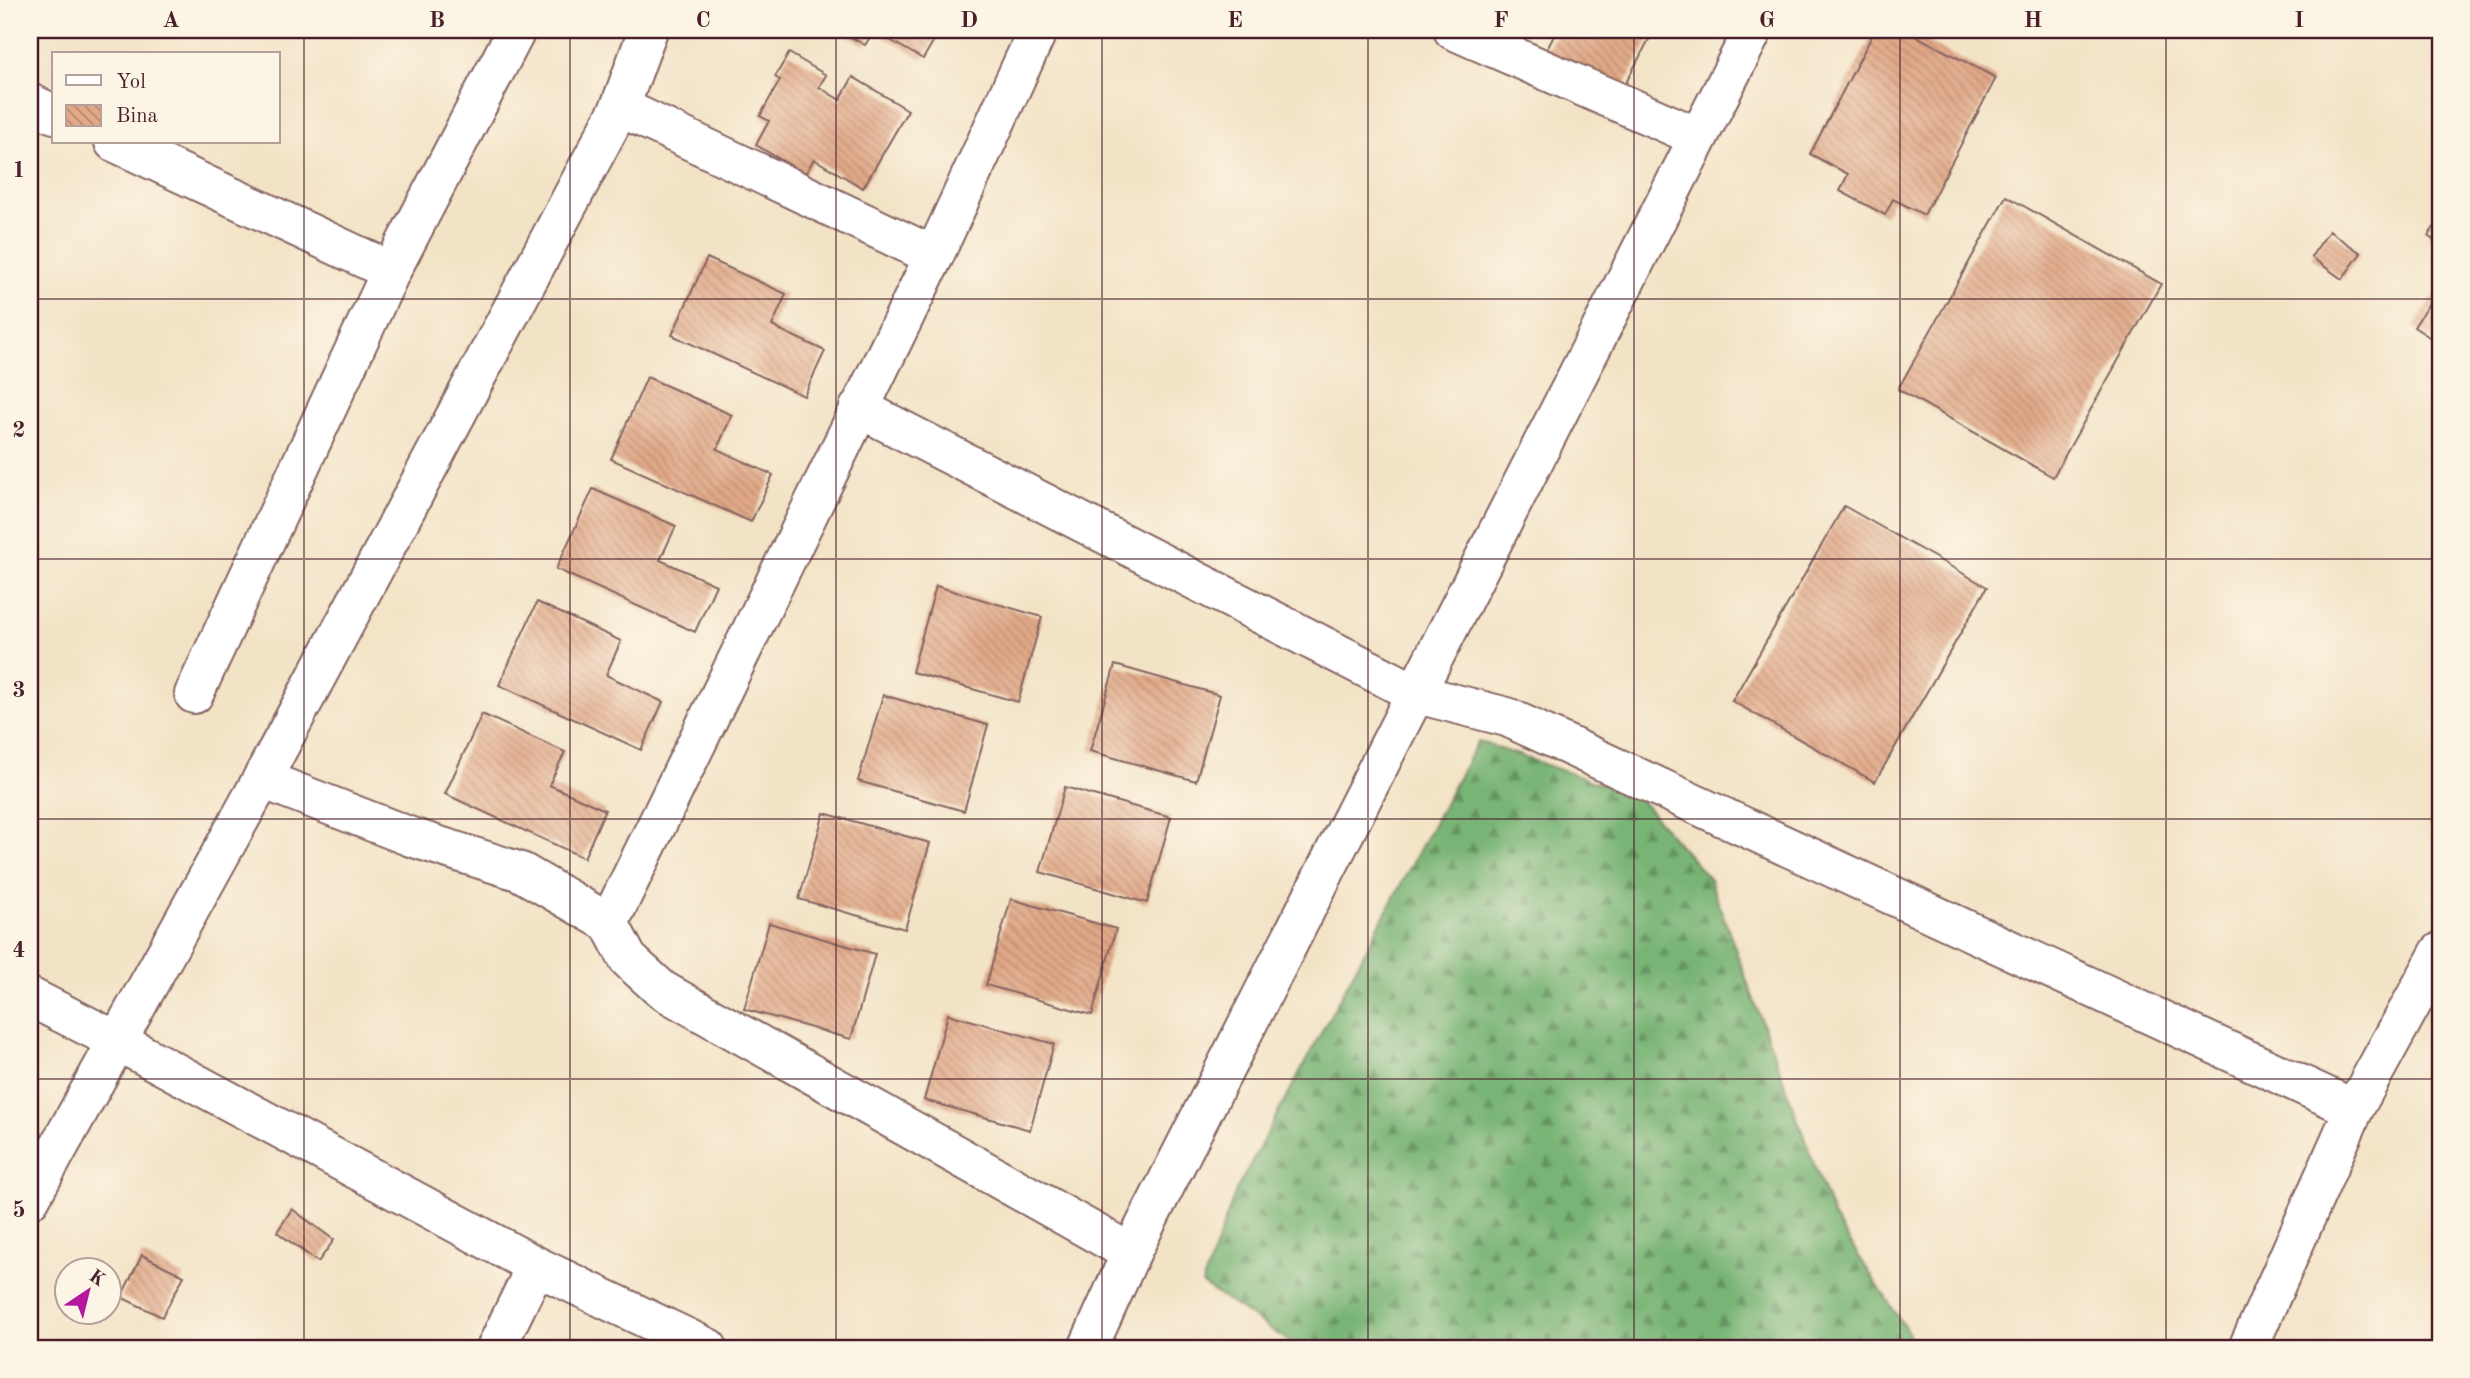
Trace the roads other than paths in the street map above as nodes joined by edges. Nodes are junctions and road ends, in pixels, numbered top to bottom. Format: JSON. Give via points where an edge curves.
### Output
{"nodes":[{"id":1,"x":648,"y":30,"type":"edge"},
{"id":2,"x":1038,"y":30,"type":"edge"},
{"id":3,"x":1453,"y":30,"type":"edge"},
{"id":4,"x":1753,"y":30,"type":"edge"},
{"id":5,"x":515,"y":33,"type":"dead end"},
{"id":6,"x":30,"y":103,"type":"edge"},
{"id":7,"x":620,"y":107,"type":"junction"},
{"id":8,"x":52,"y":113,"type":"edge"},
{"id":9,"x":1698,"y":137,"type":"junction"},
{"id":10,"x":118,"y":144,"type":"edge"},
{"id":11,"x":934,"y":256,"type":"junction"},
{"id":12,"x":391,"y":271,"type":"junction"},
{"id":13,"x":859,"y":408,"type":"junction"},
{"id":14,"x":194,"y":694,"type":"dead end"},
{"id":15,"x":1417,"y":694,"type":"junction"},
{"id":16,"x":262,"y":779,"type":"junction"},
{"id":17,"x":609,"y":923,"type":"junction"},
{"id":18,"x":2440,"y":952,"type":"edge"},
{"id":19,"x":30,"y":997,"type":"edge"},
{"id":20,"x":117,"y":1041,"type":"junction"},
{"id":21,"x":2354,"y":1109,"type":"junction"},
{"id":22,"x":30,"y":1199,"type":"edge"},
{"id":23,"x":1131,"y":1253,"type":"junction"},
{"id":24,"x":536,"y":1266,"type":"junction"},
{"id":25,"x":496,"y":1348,"type":"edge"},
{"id":26,"x":708,"y":1348,"type":"edge"},
{"id":27,"x":1088,"y":1348,"type":"edge"},
{"id":28,"x":2248,"y":1348,"type":"edge"}],
"edges":[{"from":1,"to":7,"type":"street"},
{"from":2,"to":11,"type":"street"},
{"from":3,"to":9,"type":"street"},
{"from":4,"to":9,"type":"street"},
{"from":5,"to":12,"type":"street"},
{"from":6,"to":8,"type":"street"},
{"from":7,"to":11,"type":"street"},
{"from":7,"to":16,"type":"street"},
{"from":9,"to":15,"type":"street"},
{"from":10,"to":12,"type":"street"},
{"from":11,"to":13,"type":"street"},
{"from":12,"to":14,"type":"street"},
{"from":13,"to":15,"type":"street"},
{"from":13,"to":17,"type":"street"},
{"from":15,"to":21,"type":"street","via":[[1507,717]]},
{"from":15,"to":23,"type":"street"},
{"from":16,"to":17,"type":"street","via":[[411,837],[521,872]]},
{"from":16,"to":20,"type":"street"},
{"from":17,"to":23,"type":"street","via":[[628,959],[662,990]]},
{"from":18,"to":21,"type":"street"},
{"from":19,"to":20,"type":"street"},
{"from":20,"to":22,"type":"street"},
{"from":20,"to":24,"type":"street"},
{"from":21,"to":28,"type":"street"},
{"from":23,"to":27,"type":"street"},
{"from":24,"to":25,"type":"street"},
{"from":24,"to":26,"type":"street"}]}
